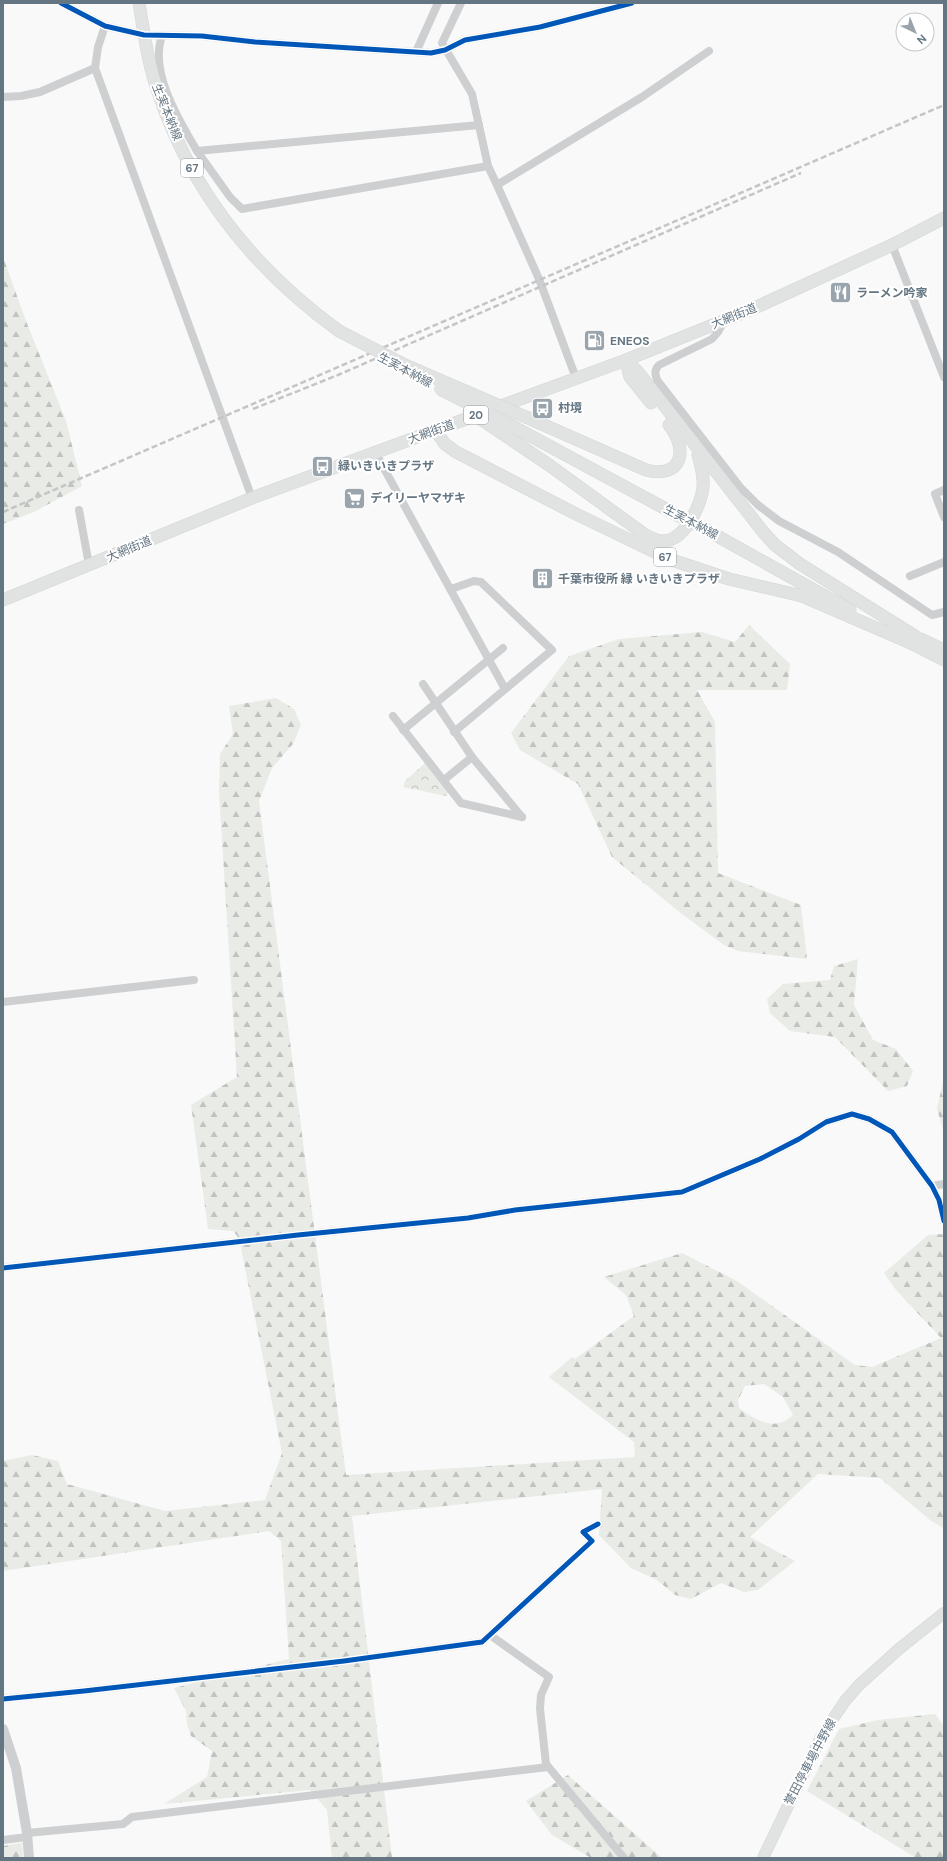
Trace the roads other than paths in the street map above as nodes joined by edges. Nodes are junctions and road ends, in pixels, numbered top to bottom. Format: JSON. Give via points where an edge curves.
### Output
{"nodes":[{"id":1,"x":61,"y":3,"type":"edge"},
{"id":2,"x":139,"y":3,"type":"edge"},
{"id":3,"x":438,"y":3,"type":"edge"},
{"id":4,"x":461,"y":3,"type":"edge"},
{"id":5,"x":632,"y":3,"type":"edge"},
{"id":6,"x":105,"y":26,"type":"junction"},
{"id":7,"x":144,"y":35,"type":"junction"},
{"id":8,"x":162,"y":36,"type":"junction"},
{"id":9,"x":445,"y":50,"type":"junction"},
{"id":10,"x":709,"y":51,"type":"dead end"},
{"id":11,"x":416,"y":52,"type":"junction"},
{"id":12,"x":95,"y":68,"type":"junction"},
{"id":13,"x":3,"y":97,"type":"edge"},
{"id":14,"x":478,"y":125,"type":"junction"},
{"id":15,"x":197,"y":151,"type":"junction"},
{"id":16,"x":488,"y":166,"type":"junction"},
{"id":17,"x":497,"y":185,"type":"junction"},
{"id":18,"x":944,"y":218,"type":"edge"},
{"id":19,"x":892,"y":244,"type":"junction"},
{"id":20,"x":724,"y":321,"type":"junction"},
{"id":21,"x":339,"y":331,"type":"junction"},
{"id":22,"x":626,"y":360,"type":"junction"},
{"id":23,"x":944,"y":377,"type":"edge"},
{"id":24,"x":576,"y":378,"type":"junction"},
{"id":25,"x":429,"y":383,"type":"junction"},
{"id":26,"x":435,"y":430,"type":"junction"},
{"id":27,"x":697,"y":450,"type":"junction"},
{"id":28,"x":375,"y":452,"type":"junction"},
{"id":29,"x":944,"y":490,"type":"edge"},
{"id":30,"x":252,"y":498,"type":"junction"},
{"id":31,"x":79,"y":510,"type":"dead end"},
{"id":32,"x":944,"y":517,"type":"edge"},
{"id":33,"x":944,"y":562,"type":"edge"},
{"id":34,"x":89,"y":565,"type":"junction"},
{"id":35,"x":910,"y":576,"type":"dead end"},
{"id":36,"x":451,"y":589,"type":"junction"},
{"id":37,"x":3,"y":600,"type":"edge"},
{"id":38,"x":944,"y":604,"type":"edge"},
{"id":39,"x":940,"y":613,"type":"edge"},
{"id":40,"x":914,"y":640,"type":"junction"},
{"id":41,"x":503,"y":648,"type":"dead end"},
{"id":42,"x":944,"y":650,"type":"edge"},
{"id":43,"x":488,"y":658,"type":"junction"},
{"id":44,"x":944,"y":660,"type":"edge"},
{"id":45,"x":423,"y":684,"type":"dead end"},
{"id":46,"x":505,"y":689,"type":"junction"},
{"id":47,"x":435,"y":703,"type":"junction"},
{"id":48,"x":393,"y":716,"type":"dead end"},
{"id":49,"x":403,"y":730,"type":"junction"},
{"id":50,"x":454,"y":732,"type":"junction"},
{"id":51,"x":472,"y":757,"type":"junction"},
{"id":52,"x":444,"y":780,"type":"junction"},
{"id":53,"x":194,"y":980,"type":"dead end"},
{"id":54,"x":3,"y":1002,"type":"edge"},
{"id":55,"x":944,"y":1184,"type":"edge"},
{"id":56,"x":932,"y":1186,"type":"junction"},
{"id":57,"x":944,"y":1221,"type":"edge"},
{"id":58,"x":3,"y":1268,"type":"edge"},
{"id":59,"x":598,"y":1524,"type":"dead end"},
{"id":60,"x":944,"y":1613,"type":"edge"},
{"id":61,"x":490,"y":1635,"type":"junction"},
{"id":62,"x":3,"y":1699,"type":"edge"},
{"id":63,"x":3,"y":1729,"type":"edge"},
{"id":64,"x":548,"y":1767,"type":"junction"},
{"id":65,"x":27,"y":1835,"type":"junction"},
{"id":66,"x":3,"y":1840,"type":"edge"},
{"id":67,"x":29,"y":1858,"type":"edge"},
{"id":68,"x":624,"y":1858,"type":"edge"},
{"id":69,"x":763,"y":1858,"type":"edge"}],
"edges":[{"from":1,"to":6,"type":"street"},
{"from":2,"to":7,"type":"main road","name":"生実本納線","number":"67"},
{"from":3,"to":11,"type":"street"},
{"from":4,"to":9,"type":"street","via":[[442,43]]},
{"from":5,"to":9,"type":"street","via":[[540,27],[465,40]]},
{"from":6,"to":7,"type":"street"},
{"from":6,"to":12,"type":"street"},
{"from":7,"to":8,"type":"street"},
{"from":7,"to":21,"type":"main road","name":"生実本納線","number":"67","via":[[157,91],[171,125],[194,172],[233,232],[278,280]]},
{"from":8,"to":11,"type":"street","via":[[202,36],[255,42]]},
{"from":8,"to":15,"type":"street","via":[[157,52],[165,86],[180,122]]},
{"from":9,"to":11,"type":"street"},
{"from":9,"to":14,"type":"street","via":[[472,94]]},
{"from":10,"to":17,"type":"street","via":[[642,97]]},
{"from":12,"to":13,"type":"street","via":[[40,92]]},
{"from":12,"to":30,"type":"street"},
{"from":14,"to":15,"type":"street"},
{"from":14,"to":16,"type":"street"},
{"from":15,"to":16,"type":"street","via":[[230,197],[242,209]]},
{"from":16,"to":17,"type":"street"},
{"from":17,"to":24,"type":"street","via":[[539,279]]},
{"from":18,"to":19,"type":"main road","name":"大網街道","number":"20"},
{"from":19,"to":20,"type":"main road","name":"大網街道","number":"20"},
{"from":19,"to":23,"type":"street"},
{"from":20,"to":22,"type":"main road","name":"大網街道","number":"20"},
{"from":20,"to":39,"type":"street","via":[[712,339],[659,365],[655,374],[657,380],[740,487],[758,505],[779,522],[838,552],[932,615]]},
{"from":21,"to":22,"type":"main road","bridge":true,"via":[[406,365],[646,470],[662,473],[674,468],[681,450],[676,435],[630,377]]},
{"from":21,"to":25,"type":"main road","name":"生実本納線","number":"67","bridge":true,"via":[[385,360]]},
{"from":22,"to":24,"type":"main road","name":"大網街道","number":"20"},
{"from":22,"to":27,"type":"main road","number":"67"},
{"from":24,"to":26,"type":"main road","name":"大網街道","number":"20"},
{"from":25,"to":27,"type":"main road","number":"67","bridge":true,"via":[[644,534],[661,541],[682,533],[699,503],[703,486]]},
{"from":25,"to":40,"type":"main road","name":"生実本納線","number":"67","bridge":true},
{"from":26,"to":28,"type":"main road","name":"大網街道","number":"20"},
{"from":26,"to":40,"type":"main road","number":"67","via":[[456,452],[669,559],[729,579],[802,596]]},
{"from":27,"to":40,"type":"main road","number":"67","via":[[775,546]]},
{"from":28,"to":30,"type":"main road","name":"大網街道","number":"20"},
{"from":28,"to":36,"type":"street"},
{"from":29,"to":32,"type":"street","via":[[935,494]]},
{"from":30,"to":34,"type":"main road","name":"大網街道","number":"20"},
{"from":31,"to":34,"type":"street"},
{"from":33,"to":35,"type":"street"},
{"from":34,"to":37,"type":"main road","name":"大網街道","number":"20"},
{"from":36,"to":43,"type":"street"},
{"from":36,"to":46,"type":"street","via":[[474,581],[481,582],[552,650]]},
{"from":38,"to":39,"type":"street"},
{"from":40,"to":42,"type":"main road","name":"生実本納線","number":"67"},
{"from":40,"to":44,"type":"main road","name":"生実本納線","number":"67"},
{"from":41,"to":43,"type":"street"},
{"from":43,"to":46,"type":"street"},
{"from":43,"to":47,"type":"street"},
{"from":45,"to":47,"type":"street"},
{"from":46,"to":50,"type":"street"},
{"from":47,"to":49,"type":"street"},
{"from":47,"to":50,"type":"street"},
{"from":48,"to":49,"type":"street"},
{"from":49,"to":52,"type":"street"},
{"from":50,"to":51,"type":"street"},
{"from":51,"to":52,"type":"street"},
{"from":51,"to":52,"type":"street","via":[[522,817],[461,803]]},
{"from":53,"to":54,"type":"street"},
{"from":55,"to":56,"type":"street"},
{"from":56,"to":57,"type":"street","via":[[939,1200]]},
{"from":56,"to":58,"type":"street","via":[[892,1132],[868,1119],[852,1114],[826,1122],[760,1159],[682,1192],[515,1210],[468,1218]]},
{"from":59,"to":61,"type":"street","via":[[583,1532],[592,1542]]},
{"from":60,"to":69,"type":"main road","name":"誉田停車場中野線","via":[[859,1685],[845,1701],[821,1737]]},
{"from":61,"to":62,"type":"street","via":[[482,1642],[344,1661]]},
{"from":61,"to":64,"type":"street","via":[[549,1677],[540,1695]]},
{"from":63,"to":65,"type":"street","via":[[16,1768]]},
{"from":64,"to":65,"type":"street","via":[[132,1817],[124,1824]]},
{"from":64,"to":68,"type":"street"},
{"from":65,"to":66,"type":"street"},
{"from":65,"to":67,"type":"street"}]}
